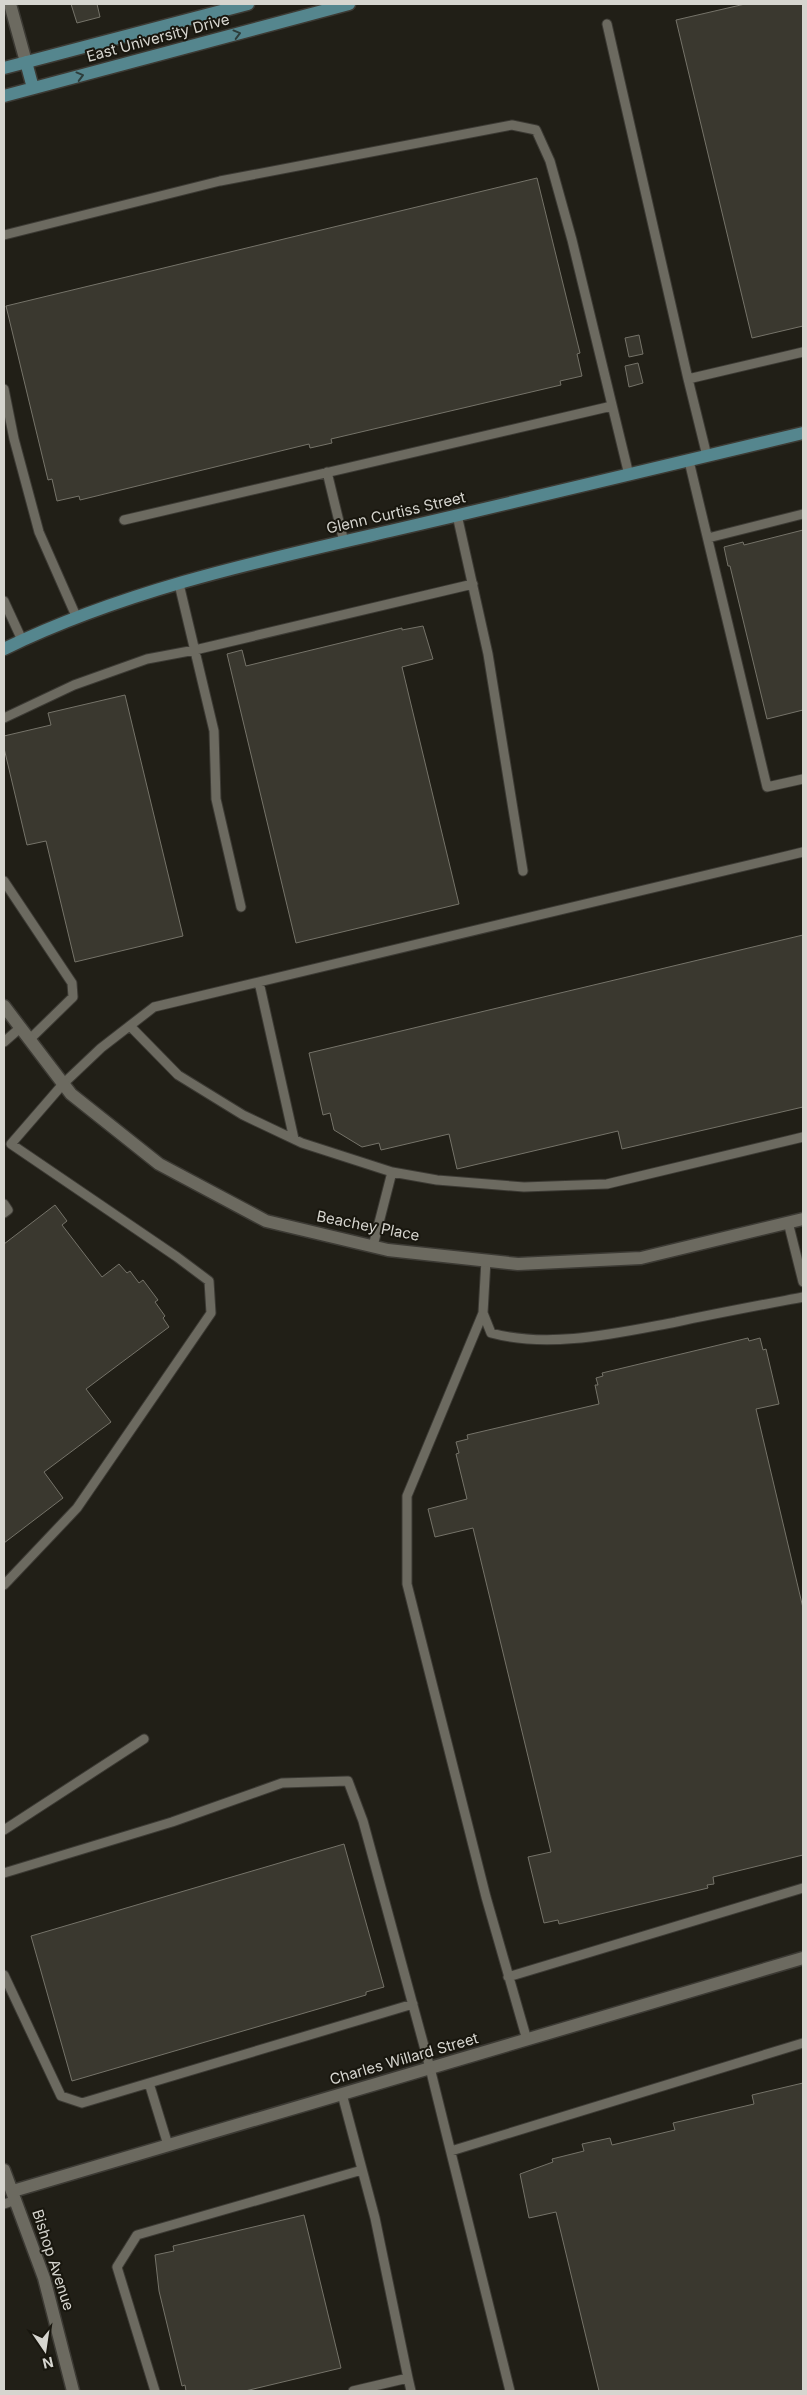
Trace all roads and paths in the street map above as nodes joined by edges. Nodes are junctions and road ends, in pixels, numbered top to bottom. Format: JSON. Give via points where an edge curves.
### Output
{"nodes":[{"id":1,"x":10,"y":4,"type":"edge"},
{"id":2,"x":248,"y":4,"type":"edge"},
{"id":3,"x":350,"y":4,"type":"edge"},
{"id":4,"x":607,"y":24,"type":"dead end"},
{"id":5,"x":26,"y":62,"type":"junction"},
{"id":6,"x":4,"y":68,"type":"edge"},
{"id":7,"x":33,"y":88,"type":"junction"},
{"id":8,"x":4,"y":96,"type":"edge"},
{"id":9,"x":4,"y":235,"type":"edge"},
{"id":10,"x":803,"y":352,"type":"edge"},
{"id":11,"x":688,"y":379,"type":"junction"},
{"id":12,"x":4,"y":390,"type":"edge"},
{"id":13,"x":612,"y":406,"type":"junction"},
{"id":14,"x":803,"y":433,"type":"edge"},
{"id":15,"x":707,"y":456,"type":"junction"},
{"id":16,"x":688,"y":461,"type":"junction"},
{"id":17,"x":327,"y":472,"type":"junction"},
{"id":18,"x":629,"y":475,"type":"junction"},
{"id":19,"x":803,"y":514,"type":"edge"},
{"id":20,"x":457,"y":515,"type":"junction"},
{"id":21,"x":124,"y":520,"type":"dead end"},
{"id":22,"x":708,"y":538,"type":"junction"},
{"id":23,"x":344,"y":542,"type":"junction"},
{"id":24,"x":179,"y":584,"type":"junction"},
{"id":25,"x":473,"y":584,"type":"junction"},
{"id":26,"x":4,"y":601,"type":"edge"},
{"id":27,"x":76,"y":616,"type":"junction"},
{"id":28,"x":22,"y":640,"type":"junction"},
{"id":29,"x":4,"y":649,"type":"edge"},
{"id":30,"x":195,"y":650,"type":"junction"},
{"id":31,"x":4,"y":718,"type":"edge"},
{"id":32,"x":803,"y":779,"type":"edge"},
{"id":33,"x":803,"y":852,"type":"edge"},
{"id":34,"x":523,"y":870,"type":"dead end"},
{"id":35,"x":4,"y":881,"type":"edge"},
{"id":36,"x":241,"y":907,"type":"dead end"},
{"id":37,"x":259,"y":982,"type":"junction"},
{"id":38,"x":4,"y":1006,"type":"edge"},
{"id":39,"x":130,"y":1026,"type":"junction"},
{"id":40,"x":20,"y":1028,"type":"junction"},
{"id":41,"x":29,"y":1040,"type":"junction"},
{"id":42,"x":4,"y":1042,"type":"edge"},
{"id":43,"x":63,"y":1084,"type":"junction"},
{"id":44,"x":803,"y":1137,"type":"edge"},
{"id":45,"x":294,"y":1139,"type":"junction"},
{"id":46,"x":7,"y":1146,"type":"edge"},
{"id":47,"x":392,"y":1172,"type":"junction"},
{"id":48,"x":4,"y":1204,"type":"edge"},
{"id":49,"x":4,"y":1213,"type":"edge"},
{"id":50,"x":803,"y":1219,"type":"edge"},
{"id":51,"x":788,"y":1222,"type":"junction"},
{"id":52,"x":373,"y":1246,"type":"junction"},
{"id":53,"x":486,"y":1260,"type":"junction"},
{"id":54,"x":803,"y":1282,"type":"edge"},
{"id":55,"x":803,"y":1297,"type":"edge"},
{"id":56,"x":483,"y":1313,"type":"junction"},
{"id":57,"x":4,"y":1585,"type":"edge"},
{"id":58,"x":144,"y":1739,"type":"dead end"},
{"id":59,"x":4,"y":1830,"type":"edge"},
{"id":60,"x":4,"y":1873,"type":"edge"},
{"id":61,"x":803,"y":1888,"type":"edge"},
{"id":62,"x":803,"y":1958,"type":"edge"},
{"id":63,"x":4,"y":1975,"type":"edge"},
{"id":64,"x":508,"y":1977,"type":"junction"},
{"id":65,"x":412,"y":2004,"type":"junction"},
{"id":66,"x":528,"y":2040,"type":"junction"},
{"id":67,"x":803,"y":2043,"type":"edge"},
{"id":68,"x":430,"y":2068,"type":"junction"},
{"id":69,"x":149,"y":2083,"type":"junction"},
{"id":70,"x":342,"y":2094,"type":"junction"},
{"id":71,"x":168,"y":2146,"type":"junction"},
{"id":72,"x":451,"y":2151,"type":"junction"},
{"id":73,"x":4,"y":2170,"type":"edge"},
{"id":74,"x":362,"y":2170,"type":"junction"},
{"id":75,"x":11,"y":2198,"type":"edge"},
{"id":76,"x":408,"y":2378,"type":"junction"},
{"id":77,"x":74,"y":2391,"type":"edge"},
{"id":78,"x":155,"y":2391,"type":"edge"},
{"id":79,"x":353,"y":2391,"type":"edge"},
{"id":80,"x":411,"y":2391,"type":"edge"},
{"id":81,"x":510,"y":2391,"type":"edge"}],
"edges":[{"from":1,"to":5,"type":"street"},
{"from":2,"to":5,"type":"street","name":"East University Drive"},
{"from":7,"to":3,"type":"street","name":"East University Drive","one_way":true},
{"from":4,"to":11,"type":"lane"},
{"from":5,"to":6,"type":"street","name":"East University Drive"},
{"from":5,"to":7,"type":"street"},
{"from":7,"to":8,"type":"street","name":"East University Drive"},
{"from":9,"to":13,"type":"lane","via":[[220,181],[512,125],[536,130],[550,161],[570,232]]},
{"from":10,"to":11,"type":"lane"},
{"from":11,"to":15,"type":"lane"},
{"from":12,"to":27,"type":"lane","via":[[40,532]]},
{"from":13,"to":17,"type":"lane"},
{"from":13,"to":18,"type":"lane"},
{"from":14,"to":15,"type":"street","name":"Glenn Curtiss Street"},
{"from":15,"to":16,"type":"street","name":"Glenn Curtiss Street"},
{"from":16,"to":18,"type":"street","name":"Glenn Curtiss Street"},
{"from":16,"to":22,"type":"lane"},
{"from":17,"to":21,"type":"lane"},
{"from":17,"to":23,"type":"lane"},
{"from":18,"to":20,"type":"street","name":"Glenn Curtiss Street"},
{"from":19,"to":22,"type":"lane"},
{"from":20,"to":23,"type":"street","name":"Glenn Curtiss Street"},
{"from":20,"to":25,"type":"lane"},
{"from":22,"to":32,"type":"lane","via":[[767,787]]},
{"from":23,"to":24,"type":"street","name":"Glenn Curtiss Street"},
{"from":24,"to":27,"type":"street","name":"Glenn Curtiss Street"},
{"from":24,"to":30,"type":"lane"},
{"from":25,"to":30,"type":"lane"},
{"from":25,"to":34,"type":"lane","via":[[488,654]]},
{"from":26,"to":28,"type":"lane"},
{"from":27,"to":28,"type":"street","name":"Glenn Curtiss Street"},
{"from":28,"to":29,"type":"street","name":"Glenn Curtiss Street"},
{"from":30,"to":31,"type":"lane","via":[[147,659],[83,682]]},
{"from":30,"to":36,"type":"lane","via":[[214,731],[216,799]]},
{"from":33,"to":37,"type":"lane"},
{"from":35,"to":41,"type":"lane","via":[[72,983],[73,997]]},
{"from":37,"to":39,"type":"lane","via":[[154,1007]]},
{"from":37,"to":45,"type":"lane"},
{"from":38,"to":40,"type":"street","name":"Beachey Place"},
{"from":39,"to":43,"type":"lane"},
{"from":39,"to":45,"type":"lane","via":[[178,1075],[243,1115]]},
{"from":40,"to":41,"type":"street","name":"Beachey Place"},
{"from":40,"to":42,"type":"lane"},
{"from":41,"to":43,"type":"street","name":"Beachey Place"},
{"from":43,"to":46,"type":"lane"},
{"from":43,"to":52,"type":"street","name":"Beachey Place","via":[[71,1094],[159,1164],[266,1221]]},
{"from":44,"to":47,"type":"lane","via":[[607,1184],[524,1187],[437,1180]]},
{"from":45,"to":47,"type":"lane"},
{"from":46,"to":57,"type":"lane","via":[[178,1257],[208,1281],[211,1313],[77,1508]]},
{"from":47,"to":52,"type":"lane"},
{"from":48,"to":49,"type":"lane","via":[[8,1210]]},
{"from":50,"to":51,"type":"street","name":"Beachey Place"},
{"from":51,"to":53,"type":"street","name":"Beachey Place","via":[[641,1258],[518,1264]]},
{"from":51,"to":54,"type":"lane"},
{"from":52,"to":53,"type":"street","name":"Beachey Place"},
{"from":53,"to":56,"type":"lane"},
{"from":55,"to":56,"type":"lane","via":[[610,1334],[550,1339],[511,1339],[491,1333]]},
{"from":56,"to":64,"type":"lane","via":[[406,1496],[407,1584]]},
{"from":58,"to":59,"type":"lane"},
{"from":60,"to":65,"type":"lane","via":[[172,1822],[282,1783],[348,1781],[363,1821]]},
{"from":61,"to":64,"type":"lane"},
{"from":62,"to":66,"type":"street","name":"Charles Willard Street"},
{"from":63,"to":69,"type":"lane","via":[[61,2096],[82,2102]]},
{"from":64,"to":66,"type":"lane"},
{"from":65,"to":68,"type":"lane"},
{"from":65,"to":69,"type":"lane"},
{"from":66,"to":68,"type":"street","name":"Charles Willard Street"},
{"from":67,"to":72,"type":"lane"},
{"from":68,"to":70,"type":"street","name":"Charles Willard Street"},
{"from":68,"to":72,"type":"lane"},
{"from":69,"to":71,"type":"lane"},
{"from":70,"to":71,"type":"street","name":"Charles Willard Street"},
{"from":70,"to":74,"type":"lane"},
{"from":71,"to":75,"type":"street","name":"Charles Willard Street"},
{"from":72,"to":81,"type":"lane"},
{"from":73,"to":75,"type":"street","name":"Bishop Avenue"},
{"from":74,"to":76,"type":"lane"},
{"from":74,"to":78,"type":"lane","via":[[137,2235],[117,2267]]},
{"from":75,"to":77,"type":"street","name":"Bishop Avenue","via":[[44,2278]]},
{"from":76,"to":79,"type":"lane"},
{"from":76,"to":80,"type":"lane"}]}
